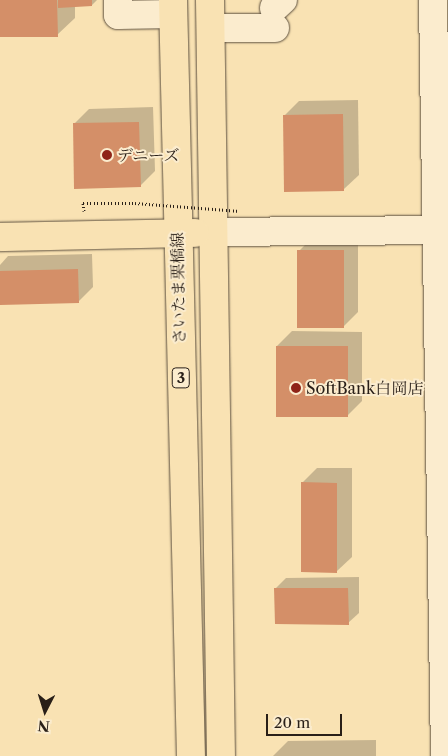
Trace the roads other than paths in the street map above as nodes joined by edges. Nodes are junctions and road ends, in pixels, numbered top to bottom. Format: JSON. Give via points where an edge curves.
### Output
{"nodes":[{"id":1,"x":118,"y":0,"type":"edge"},
{"id":2,"x":210,"y":0,"type":"edge"},
{"id":3,"x":173,"y":7,"type":"edge"},
{"id":4,"x":278,"y":12,"type":"edge"},
{"id":5,"x":438,"y":16,"type":"edge"},
{"id":6,"x":211,"y":28,"type":"junction"},
{"id":7,"x":442,"y":230,"type":"edge"},
{"id":8,"x":214,"y":232,"type":"junction"},
{"id":9,"x":177,"y":233,"type":"junction"},
{"id":10,"x":0,"y":238,"type":"edge"},
{"id":11,"x":444,"y":468,"type":"edge"},
{"id":12,"x":446,"y":748,"type":"edge"},
{"id":13,"x":191,"y":756,"type":"edge"},
{"id":14,"x":221,"y":756,"type":"edge"}],
"edges":[{"from":1,"to":3,"type":"street","via":[[118,15]]},
{"from":2,"to":6,"type":"main road"},
{"from":3,"to":9,"type":"main road","name":"さいたま栗橋線","number":"3"},
{"from":4,"to":6,"type":"street"},
{"from":5,"to":7,"type":"street"},
{"from":6,"to":8,"type":"main road"},
{"from":7,"to":8,"type":"street"},
{"from":7,"to":11,"type":"street"},
{"from":8,"to":9,"type":"main road"},
{"from":8,"to":14,"type":"main road"},
{"from":9,"to":10,"type":"main road"},
{"from":9,"to":13,"type":"main road","name":"さいたま栗橋線","number":"3"},
{"from":11,"to":12,"type":"street"}]}
